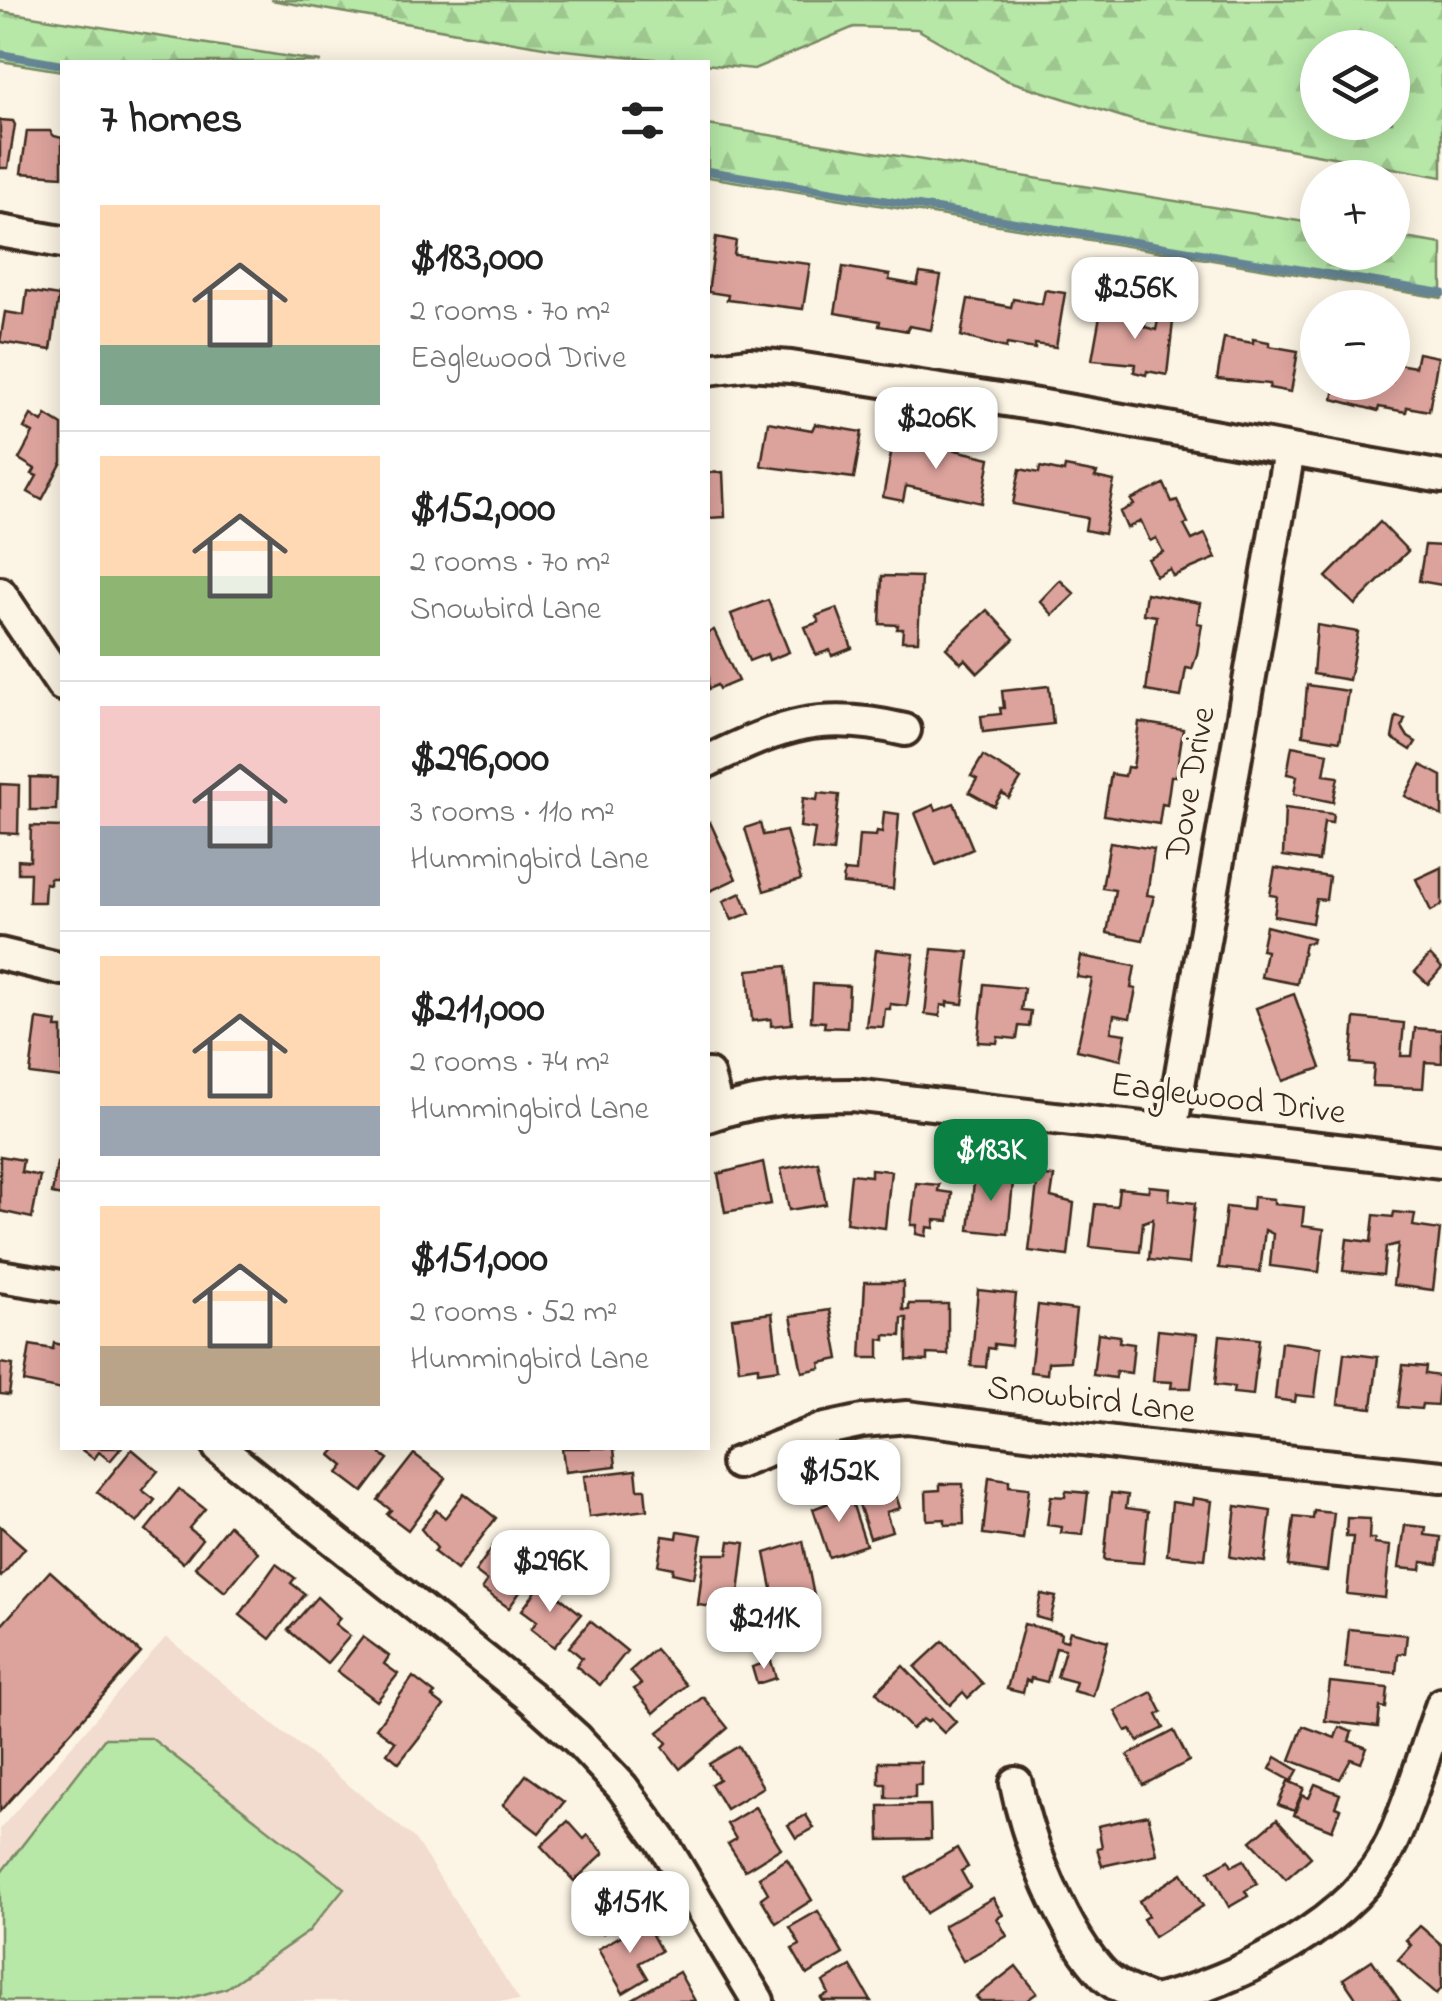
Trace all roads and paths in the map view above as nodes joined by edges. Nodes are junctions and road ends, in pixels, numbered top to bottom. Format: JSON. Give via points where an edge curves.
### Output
{"nodes":[{"id":1,"x":0,"y":231,"type":"edge"},
{"id":2,"x":60,"y":242,"type":"edge"},
{"id":3,"x":710,"y":369,"type":"edge"},
{"id":4,"x":1290,"y":451,"type":"junction"},
{"id":5,"x":1442,"y":477,"type":"edge"},
{"id":6,"x":0,"y":594,"type":"edge"},
{"id":7,"x":60,"y":682,"type":"edge"},
{"id":8,"x":905,"y":730,"type":"dead end"},
{"id":9,"x":710,"y":760,"type":"edge"},
{"id":10,"x":0,"y":954,"type":"edge"},
{"id":11,"x":60,"y":969,"type":"edge"},
{"id":12,"x":713,"y":1114,"type":"edge"},
{"id":13,"x":1172,"y":1131,"type":"junction"},
{"id":14,"x":1442,"y":1162,"type":"edge"},
{"id":15,"x":0,"y":1276,"type":"edge"},
{"id":16,"x":60,"y":1286,"type":"edge"},
{"id":17,"x":222,"y":1450,"type":"edge"},
{"id":18,"x":737,"y":1462,"type":"dead end"},
{"id":19,"x":1442,"y":1478,"type":"edge"},
{"id":20,"x":1442,"y":1704,"type":"edge"},
{"id":21,"x":1016,"y":1783,"type":"dead end"},
{"id":22,"x":758,"y":2001,"type":"edge"},
{"id":23,"x":1154,"y":2001,"type":"edge"}],
"edges":[{"from":1,"to":2,"type":"street"},
{"from":3,"to":4,"type":"street","via":[[791,367]]},
{"from":4,"to":5,"type":"street"},
{"from":4,"to":13,"type":"street","name":"Dove Drive"},
{"from":6,"to":7,"type":"street"},
{"from":8,"to":9,"type":"street","via":[[870,722],[799,724]]},
{"from":10,"to":11,"type":"street"},
{"from":12,"to":13,"type":"street","name":"Eaglewood Drive","via":[[803,1095],[853,1095]]},
{"from":13,"to":14,"type":"street","name":"Eaglewood Drive"},
{"from":15,"to":16,"type":"street"},
{"from":17,"to":22,"type":"street","via":[[577,1740],[661,1840]]},
{"from":18,"to":19,"type":"street","name":"Snowbird Lane","via":[[820,1430],[907,1418]]},
{"from":20,"to":23,"type":"street","via":[[1392,1843],[1356,1895],[1324,1923],[1214,1984]]},
{"from":21,"to":23,"type":"street","via":[[1050,1888],[1092,1960],[1119,1986]]}]}
